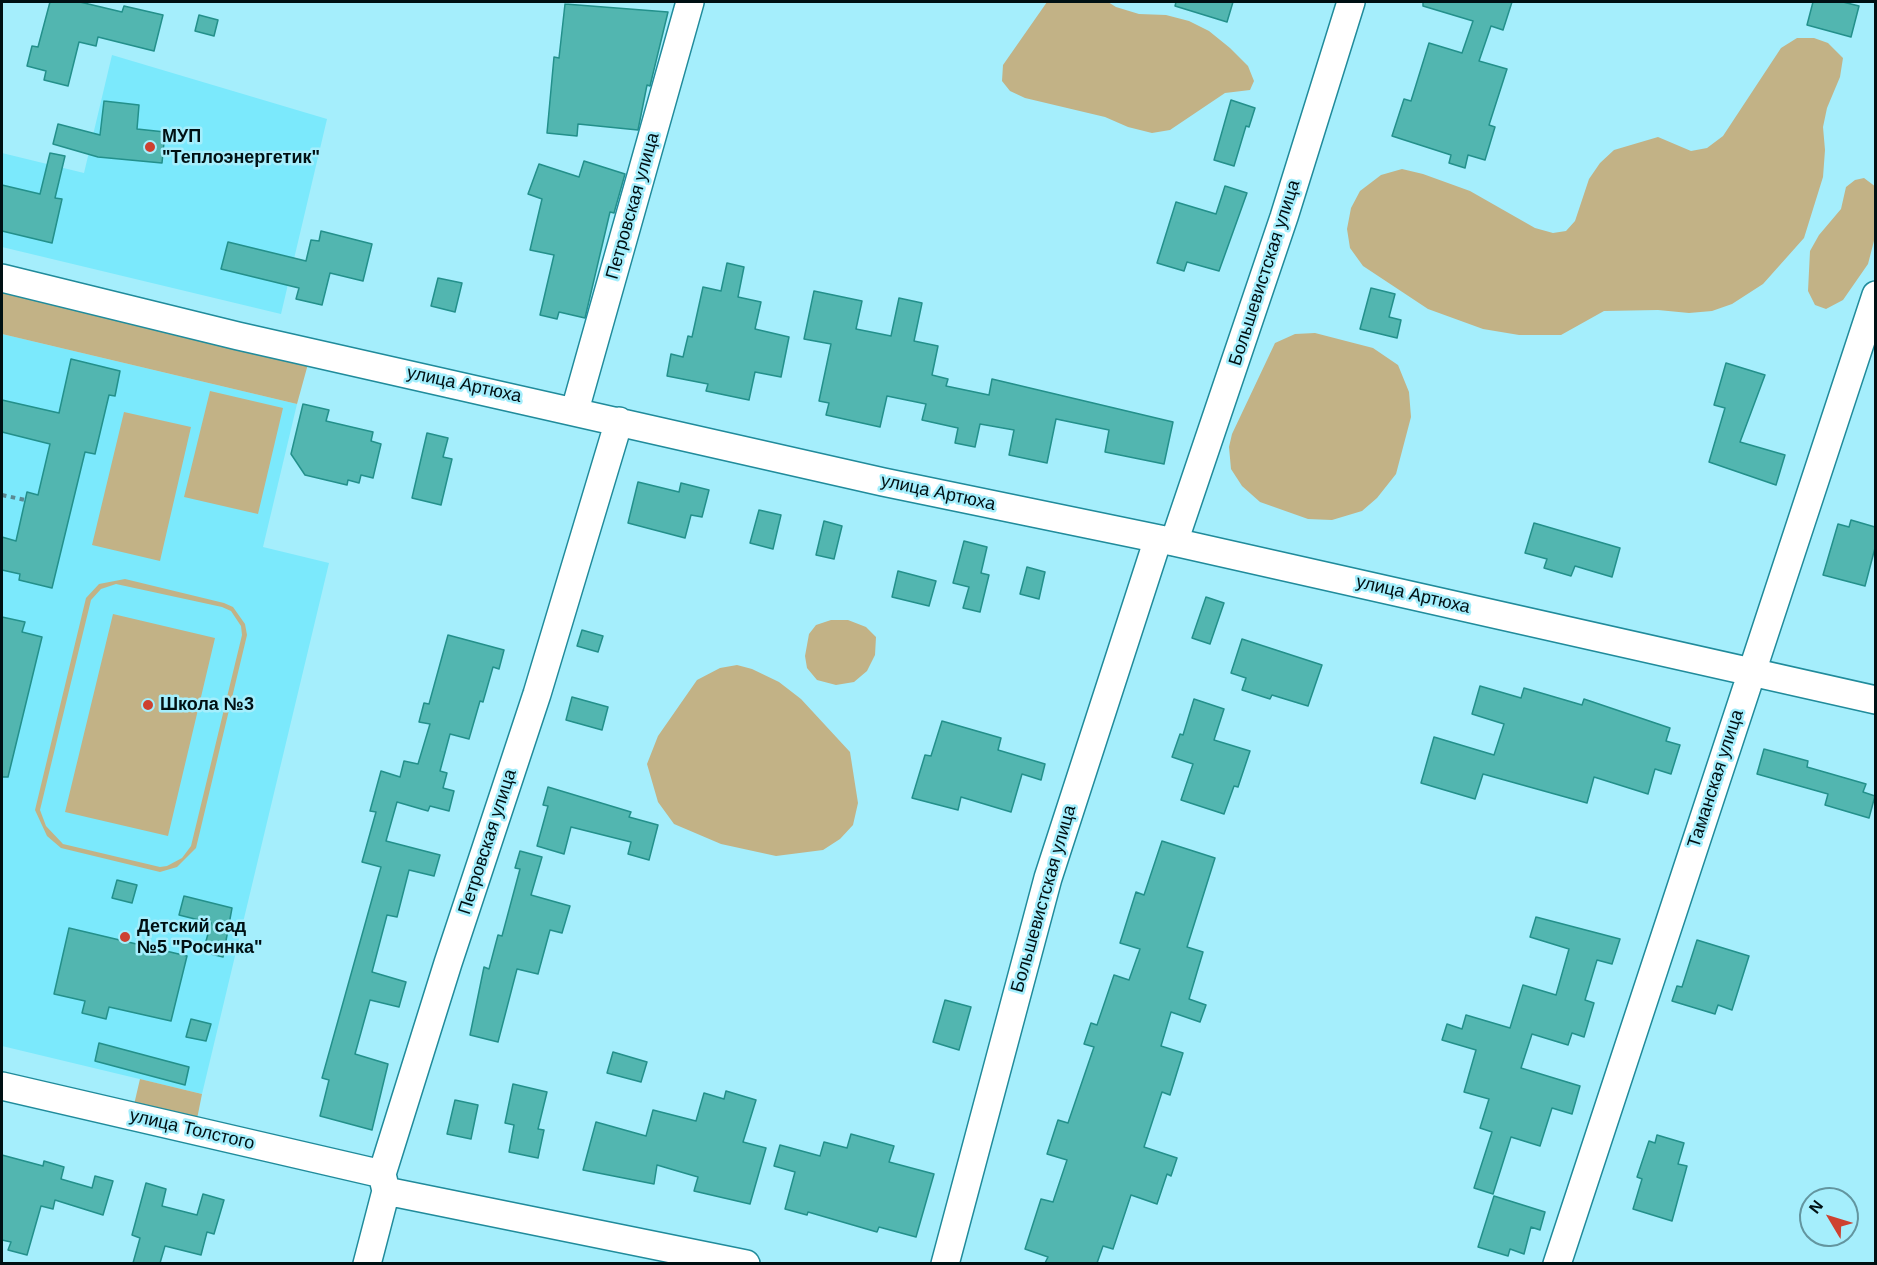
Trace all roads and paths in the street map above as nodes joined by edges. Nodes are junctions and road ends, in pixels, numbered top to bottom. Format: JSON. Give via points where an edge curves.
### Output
{"nodes":[{"id":1,"x":690,"y":2,"type":"edge"},
{"id":2,"x":1351,"y":2,"type":"edge"},
{"id":3,"x":2,"y":278,"type":"edge"},
{"id":4,"x":1875,"y":295,"type":"edge"},
{"id":5,"x":575,"y":410,"type":"junction"},
{"id":6,"x":619,"y":421,"type":"junction"},
{"id":7,"x":2,"y":495,"type":"edge"},
{"id":8,"x":26,"y":501,"type":"dead end"},
{"id":9,"x":1166,"y":540,"type":"junction"},
{"id":10,"x":1751,"y":671,"type":"junction"},
{"id":11,"x":1875,"y":700,"type":"edge"},
{"id":12,"x":2,"y":1086,"type":"edge"},
{"id":13,"x":384,"y":1183,"type":"junction"},
{"id":14,"x":367,"y":1263,"type":"edge"},
{"id":15,"x":746,"y":1263,"type":"edge"},
{"id":16,"x":945,"y":1263,"type":"edge"},
{"id":17,"x":1557,"y":1263,"type":"edge"}],
"edges":[{"from":1,"to":5,"type":"street","name":"Петровская улица"},
{"from":2,"to":9,"type":"street","name":"Большевистская улица","via":[[1284,217]]},
{"from":3,"to":5,"type":"street","name":"улица Артюха","via":[[238,336]]},
{"from":4,"to":10,"type":"street","name":"Таманская улица"},
{"from":5,"to":6,"type":"street","name":"улица Артюха"},
{"from":6,"to":9,"type":"street","name":"улица Артюха","via":[[883,482]]},
{"from":6,"to":13,"type":"street","name":"Петровская улица","via":[[537,694],[448,963]]},
{"from":7,"to":8,"type":"path"},
{"from":9,"to":10,"type":"street","name":"улица Артюха"},
{"from":9,"to":16,"type":"street","name":"Большевистская улица","via":[[1048,878]]},
{"from":10,"to":11,"type":"street","name":"улица Артюха"},
{"from":10,"to":17,"type":"street","name":"Таманская улица"},
{"from":12,"to":13,"type":"street","name":"улица Толстого"},
{"from":13,"to":14,"type":"street","name":"Петровская улица"},
{"from":13,"to":15,"type":"street","name":"улица Толстого"}]}
